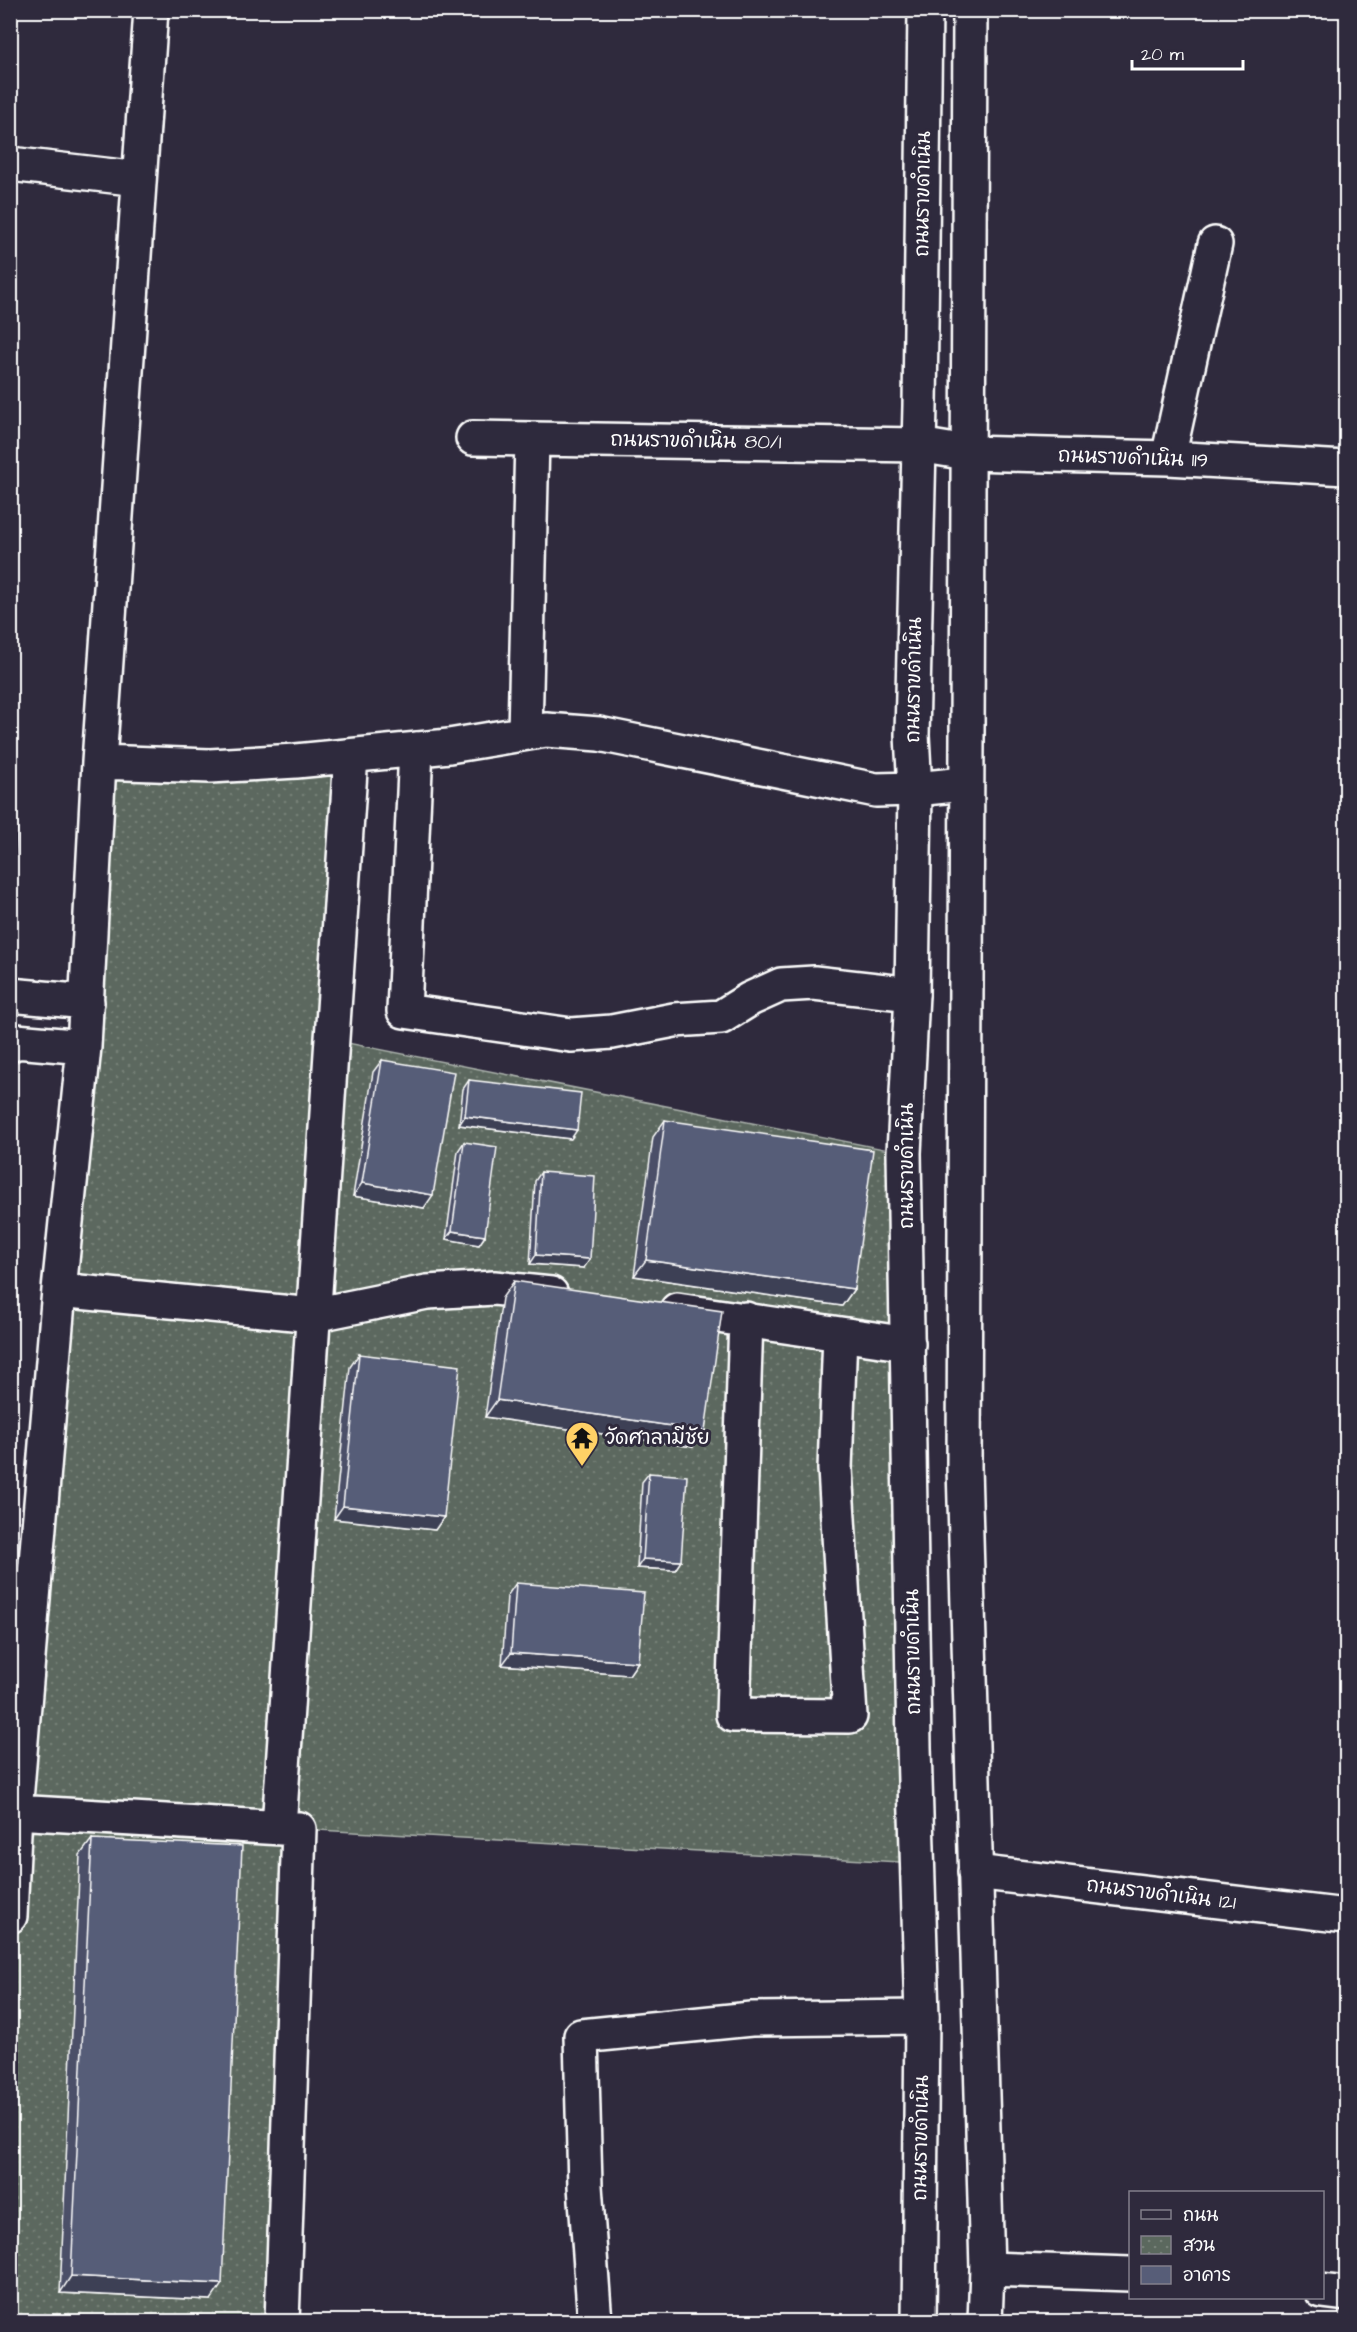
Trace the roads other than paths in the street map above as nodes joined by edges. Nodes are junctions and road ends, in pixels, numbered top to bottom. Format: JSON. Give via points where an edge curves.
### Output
{"nodes":[{"id":1,"x":152,"y":10,"type":"edge"},
{"id":2,"x":925,"y":10,"type":"edge"},
{"id":3,"x":970,"y":10,"type":"edge"},
{"id":4,"x":10,"y":164,"type":"edge"},
{"id":5,"x":139,"y":179,"type":"junction"},
{"id":6,"x":1215,"y":244,"type":"dead end"},
{"id":7,"x":473,"y":438,"type":"dead end"},
{"id":8,"x":532,"y":439,"type":"junction"},
{"id":9,"x":919,"y":445,"type":"junction"},
{"id":10,"x":967,"y":453,"type":"junction"},
{"id":11,"x":1168,"y":458,"type":"junction"},
{"id":12,"x":1347,"y":468,"type":"edge"},
{"id":13,"x":525,"y":732,"type":"junction"},
{"id":14,"x":416,"y":749,"type":"junction"},
{"id":15,"x":351,"y":756,"type":"junction"},
{"id":16,"x":99,"y":762,"type":"junction"},
{"id":17,"x":965,"y":784,"type":"junction"},
{"id":18,"x":915,"y":789,"type":"junction"},
{"id":19,"x":912,"y":994,"type":"junction"},
{"id":20,"x":10,"y":995,"type":"edge"},
{"id":21,"x":87,"y":1002,"type":"junction"},
{"id":22,"x":10,"y":1045,"type":"edge"},
{"id":23,"x":84,"y":1047,"type":"junction"},
{"id":24,"x":59,"y":1290,"type":"junction"},
{"id":25,"x":585,"y":1298,"type":"edge"},
{"id":26,"x":642,"y":1305,"type":"edge"},
{"id":27,"x":314,"y":1315,"type":"junction"},
{"id":28,"x":746,"y":1319,"type":"junction"},
{"id":29,"x":840,"y":1334,"type":"junction"},
{"id":30,"x":908,"y":1344,"type":"junction"},
{"id":31,"x":15,"y":1812,"type":"junction"},
{"id":32,"x":279,"y":1827,"type":"junction"},
{"id":33,"x":975,"y":1872,"type":"junction"},
{"id":34,"x":10,"y":1916,"type":"edge"},
{"id":35,"x":1347,"y":1916,"type":"edge"},
{"id":36,"x":922,"y":2017,"type":"junction"},
{"id":37,"x":987,"y":2269,"type":"junction"},
{"id":38,"x":1129,"y":2274,"type":"edge"},
{"id":39,"x":1324,"y":2292,"type":"edge"},
{"id":40,"x":1347,"y":2294,"type":"edge"},
{"id":41,"x":282,"y":2322,"type":"edge"},
{"id":42,"x":595,"y":2322,"type":"edge"},
{"id":43,"x":918,"y":2322,"type":"edge"},
{"id":44,"x":985,"y":2322,"type":"edge"}],
"edges":[{"from":1,"to":5,"type":"street"},
{"from":2,"to":9,"type":"street","name":"ถนนราขดำเนิน"},
{"from":3,"to":10,"type":"street"},
{"from":4,"to":5,"type":"street"},
{"from":5,"to":16,"type":"street"},
{"from":6,"to":11,"type":"street"},
{"from":7,"to":8,"type":"street","name":"ถนนราขดำเนิน 80/1"},
{"from":8,"to":9,"type":"street","name":"ถนนราขดำเนิน 80/1"},
{"from":8,"to":13,"type":"street"},
{"from":9,"to":10,"type":"street","name":"ถนนราขดำเนิน 119"},
{"from":9,"to":18,"type":"street","name":"ถนนราขดำเนิน","via":[[912,735]]},
{"from":10,"to":11,"type":"street","name":"ถนนราขดำเนิน 119"},
{"from":10,"to":17,"type":"street"},
{"from":11,"to":12,"type":"street","name":"ถนนราขดำเนิน 119"},
{"from":13,"to":14,"type":"street"},
{"from":13,"to":18,"type":"street","via":[[599,734],[876,790]]},
{"from":14,"to":15,"type":"street"},
{"from":14,"to":19,"type":"street","via":[[404,1011],[571,1035],[721,1017],[781,985],[814,983]]},
{"from":15,"to":16,"type":"street","via":[[210,766]]},
{"from":15,"to":27,"type":"street"},
{"from":16,"to":21,"type":"street"},
{"from":17,"to":18,"type":"street"},
{"from":17,"to":33,"type":"street","via":[[964,1467]]},
{"from":18,"to":19,"type":"street","name":"ถนนราขดำเนิน"},
{"from":19,"to":30,"type":"street","name":"ถนนราขดำเนิน","via":[[904,1153]]},
{"from":20,"to":21,"type":"street"},
{"from":21,"to":23,"type":"street"},
{"from":22,"to":23,"type":"street","via":[[16,1041]]},
{"from":23,"to":24,"type":"street"},
{"from":24,"to":27,"type":"street"},
{"from":24,"to":31,"type":"street"},
{"from":25,"to":27,"type":"street","via":[[494,1287],[427,1292]]},
{"from":26,"to":28,"type":"street"},
{"from":27,"to":32,"type":"street"},
{"from":28,"to":29,"type":"street"},
{"from":28,"to":29,"type":"street","via":[[733,1715],[850,1716],[836,1469]]},
{"from":29,"to":30,"type":"street"},
{"from":30,"to":36,"type":"street","name":"ถนนราขดำเนิน"},
{"from":31,"to":32,"type":"street"},
{"from":31,"to":34,"type":"street"},
{"from":32,"to":41,"type":"street","via":[[299,1829]]},
{"from":33,"to":35,"type":"street","name":"ถนนราขดำเนิน 121"},
{"from":33,"to":37,"type":"street"},
{"from":36,"to":42,"type":"street","via":[[751,2019],[581,2036],[585,2186]]},
{"from":36,"to":43,"type":"street","name":"ถนนราขดำเนิน"},
{"from":37,"to":38,"type":"street"},
{"from":37,"to":44,"type":"street"},
{"from":39,"to":40,"type":"street"}]}
